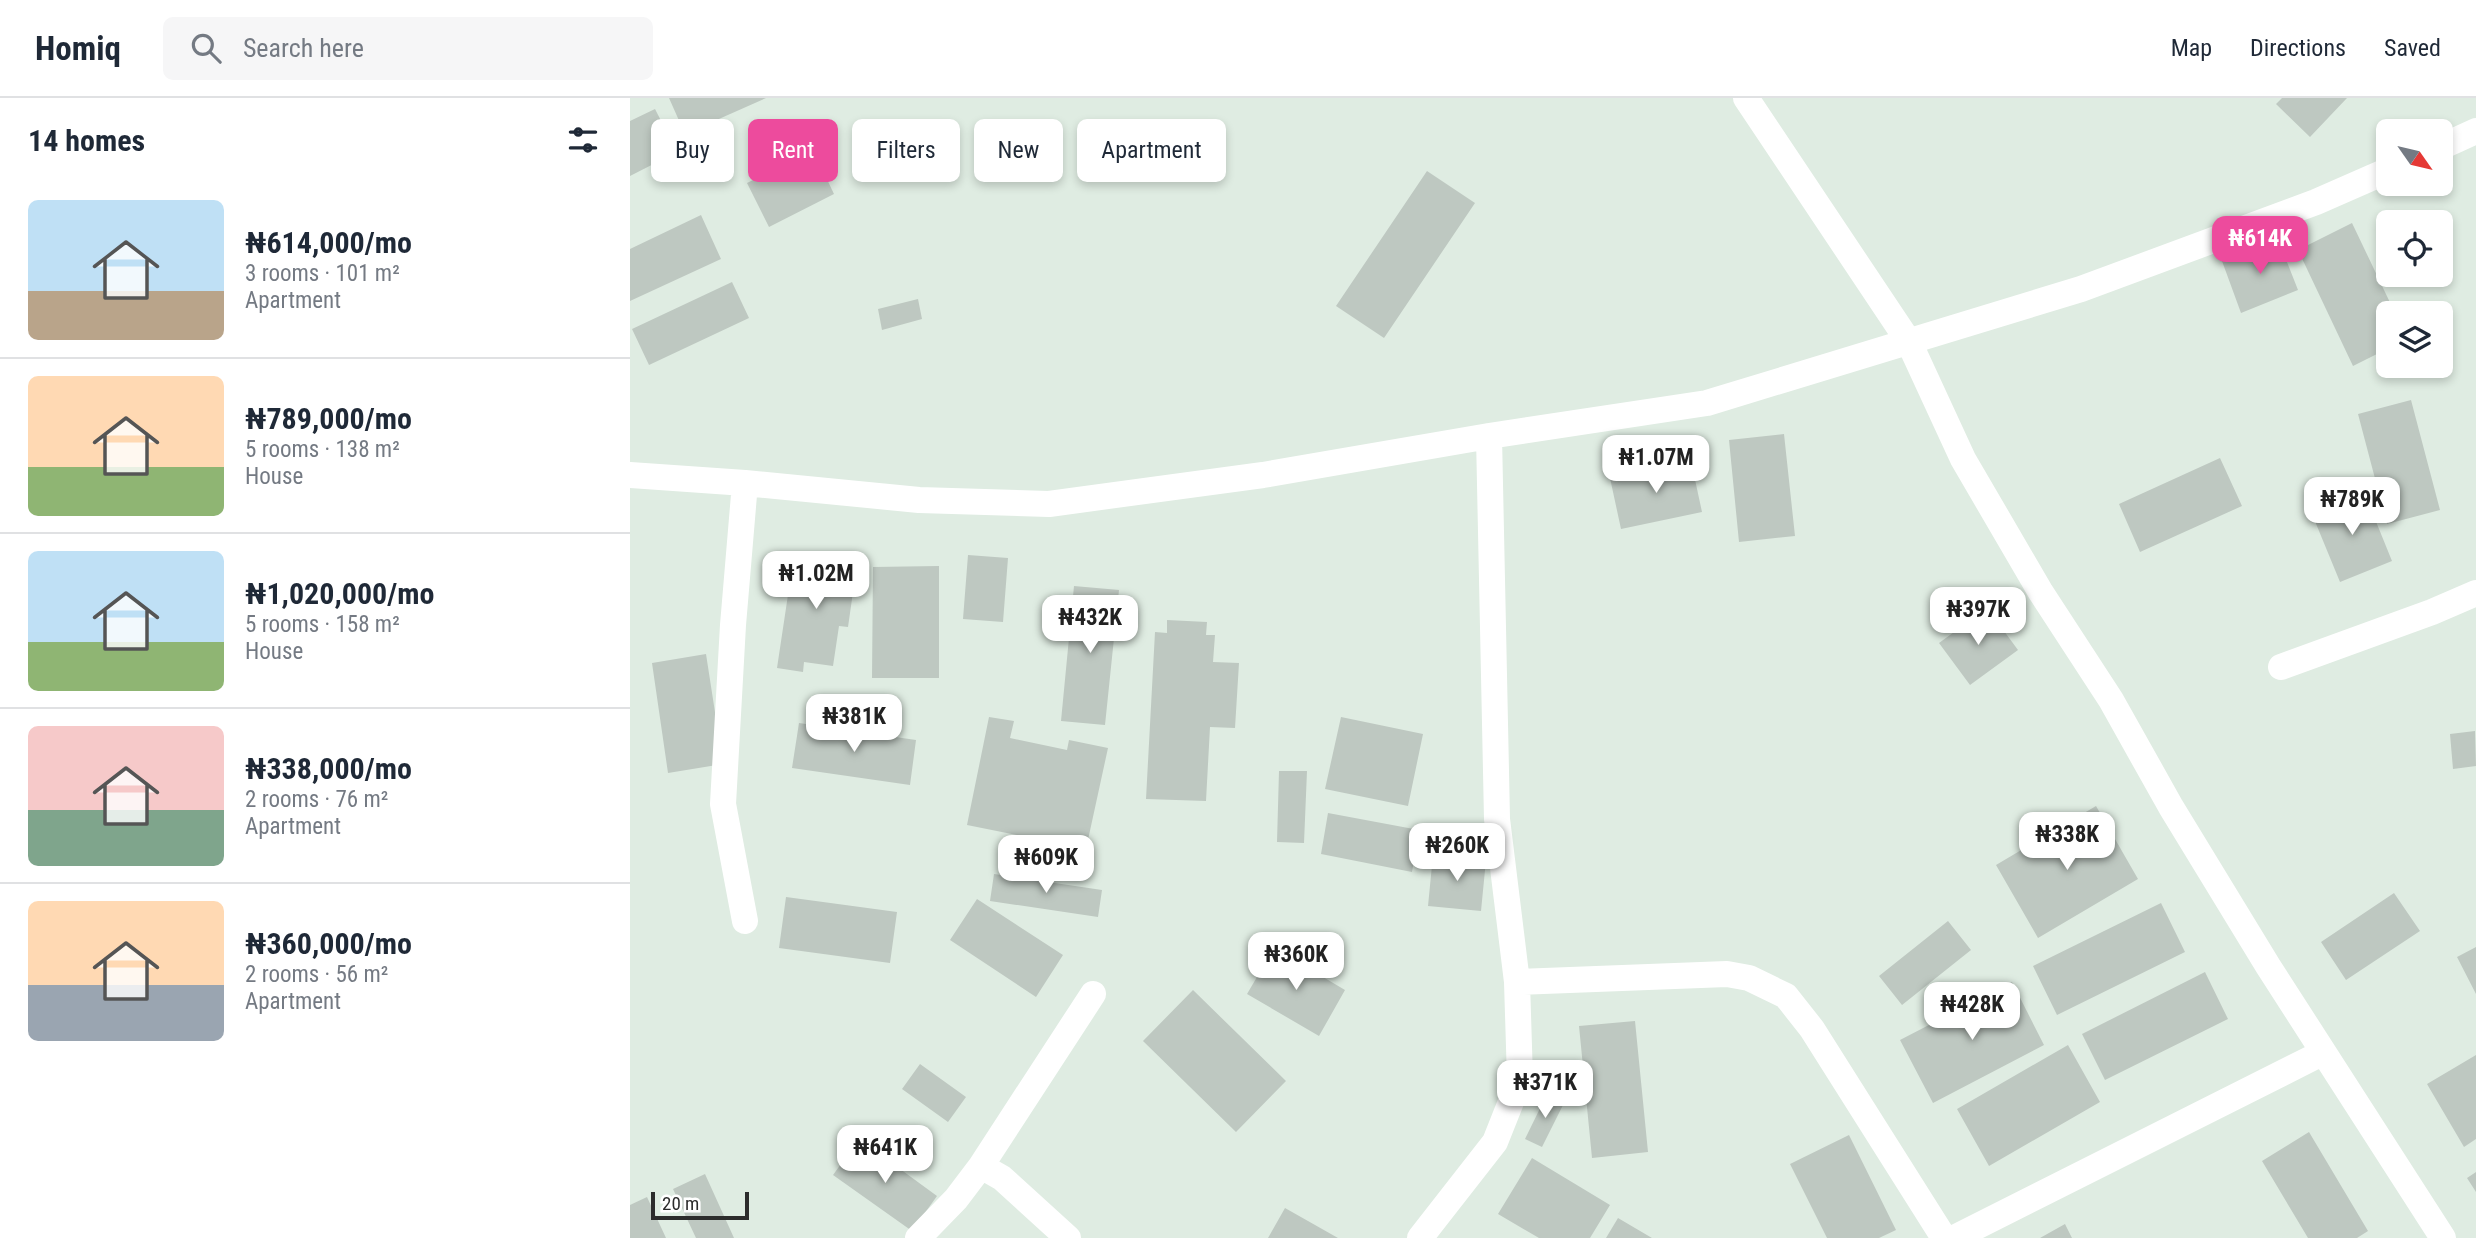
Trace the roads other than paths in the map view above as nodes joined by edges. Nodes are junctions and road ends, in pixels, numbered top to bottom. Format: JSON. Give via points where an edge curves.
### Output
{"nodes":[{"id":1,"x":1746,"y":98,"type":"edge"},
{"id":2,"x":2476,"y":131,"type":"edge"},
{"id":3,"x":2454,"y":141,"type":"edge"},
{"id":4,"x":2376,"y":176,"type":"edge"},
{"id":5,"x":1909,"y":342,"type":"junction"},
{"id":6,"x":1489,"y":436,"type":"junction"},
{"id":7,"x":630,"y":475,"type":"edge"},
{"id":8,"x":745,"y":483,"type":"junction"},
{"id":9,"x":2476,"y":593,"type":"edge"},
{"id":10,"x":2281,"y":667,"type":"dead end"},
{"id":11,"x":745,"y":921,"type":"dead end"},
{"id":12,"x":1517,"y":982,"type":"junction"},
{"id":13,"x":1093,"y":994,"type":"dead end"},
{"id":14,"x":2322,"y":1053,"type":"junction"},
{"id":15,"x":981,"y":1166,"type":"junction"},
{"id":16,"x":918,"y":1238,"type":"edge"},
{"id":17,"x":1068,"y":1238,"type":"edge"},
{"id":18,"x":1420,"y":1238,"type":"edge"},
{"id":19,"x":1944,"y":1238,"type":"edge"},
{"id":20,"x":1954,"y":1238,"type":"edge"},
{"id":21,"x":2443,"y":1238,"type":"edge"}],
"edges":[{"from":1,"to":5,"type":"street"},
{"from":2,"to":3,"type":"street"},
{"from":4,"to":5,"type":"street","via":[[2081,289]]},
{"from":5,"to":6,"type":"street","via":[[1707,403]]},
{"from":5,"to":14,"type":"street","via":[[1970,471]]},
{"from":6,"to":8,"type":"street","via":[[1264,475],[1049,504],[919,500]]},
{"from":6,"to":12,"type":"street","via":[[1497,819]]},
{"from":7,"to":8,"type":"street"},
{"from":8,"to":11,"type":"street","via":[[723,803]]},
{"from":9,"to":10,"type":"street"},
{"from":12,"to":18,"type":"street","via":[[1520,1079],[1509,1110],[1495,1142]]},
{"from":12,"to":19,"type":"street","via":[[1727,974],[1749,978],[1786,996],[1812,1029]]},
{"from":13,"to":15,"type":"street"},
{"from":14,"to":20,"type":"street"},
{"from":14,"to":21,"type":"street"},
{"from":15,"to":16,"type":"street"},
{"from":15,"to":17,"type":"street","via":[[1002,1178]]}]}
